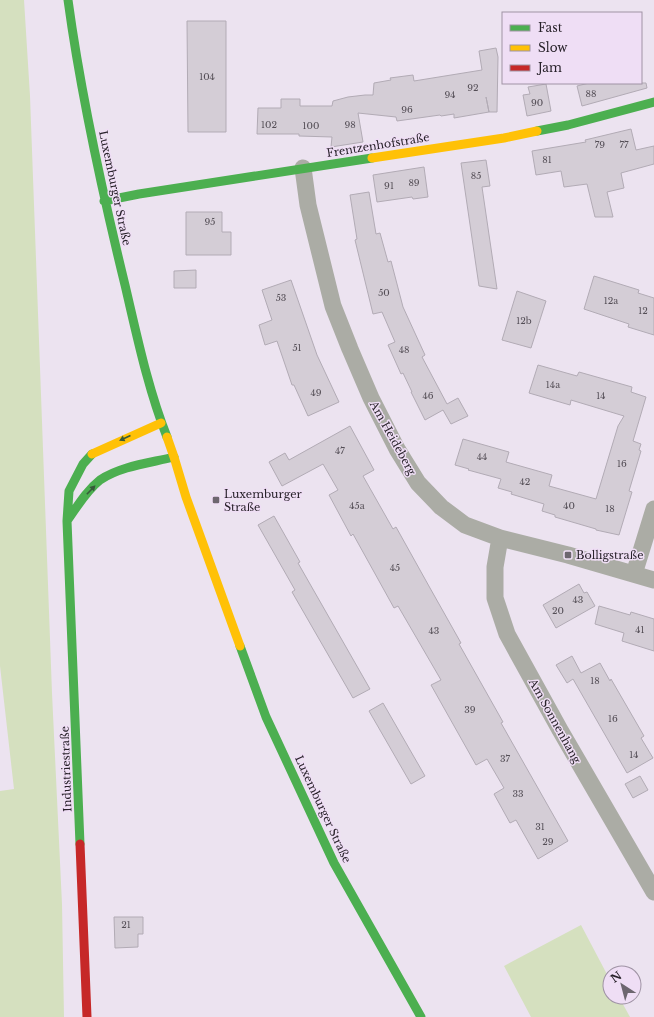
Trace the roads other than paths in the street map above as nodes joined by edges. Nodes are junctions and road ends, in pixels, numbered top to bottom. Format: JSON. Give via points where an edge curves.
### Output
{"nodes":[{"id":1,"x":68,"y":0,"type":"edge"},
{"id":2,"x":654,"y":102,"type":"edge"},
{"id":3,"x":303,"y":168,"type":"junction"},
{"id":4,"x":104,"y":201,"type":"junction"},
{"id":5,"x":161,"y":423,"type":"junction"},
{"id":6,"x":174,"y":457,"type":"junction"},
{"id":7,"x":654,"y":509,"type":"edge"},
{"id":8,"x":67,"y":521,"type":"junction"},
{"id":9,"x":500,"y":538,"type":"junction"},
{"id":10,"x":634,"y":574,"type":"junction"},
{"id":11,"x":654,"y":580,"type":"edge"},
{"id":12,"x":654,"y":892,"type":"edge"},
{"id":13,"x":87,"y":1017,"type":"edge"},
{"id":14,"x":421,"y":1017,"type":"edge"}],
"edges":[{"from":1,"to":4,"type":"main road","name":"Luxemburger Straße","via":[[76,60]]},
{"from":2,"to":3,"type":"main road","name":"Frentzenhofstraße","via":[[568,125],[504,138]]},
{"from":3,"to":4,"type":"main road","name":"Frentzenhofstraße"},
{"from":3,"to":9,"type":"street","name":"Am Heideberg","via":[[308,205],[334,306],[371,398],[397,449],[418,483],[441,507],[465,525]]},
{"from":4,"to":5,"type":"main road","name":"Luxemburger Straße"},
{"from":5,"to":6,"type":"main road","name":"Luxemburger Straße"},
{"from":5,"to":8,"type":"main road","name":"Industriestraße","one_way":true,"via":[[92,454],[83,464],[69,491]]},
{"from":8,"to":6,"type":"main road","one_way":true,"via":[[90,490],[105,477]]},
{"from":6,"to":14,"type":"main road","name":"Luxemburger Straße","via":[[186,497],[266,717],[334,863]]},
{"from":7,"to":10,"type":"street"},
{"from":8,"to":13,"type":"main road","name":"Industriestraße"},
{"from":9,"to":10,"type":"street","name":"Am Heideberg"},
{"from":9,"to":12,"type":"street","name":"Am Sonnenhang","via":[[495,568],[495,598],[507,634]]},
{"from":10,"to":11,"type":"street","name":"Am Heideberg"}]}
